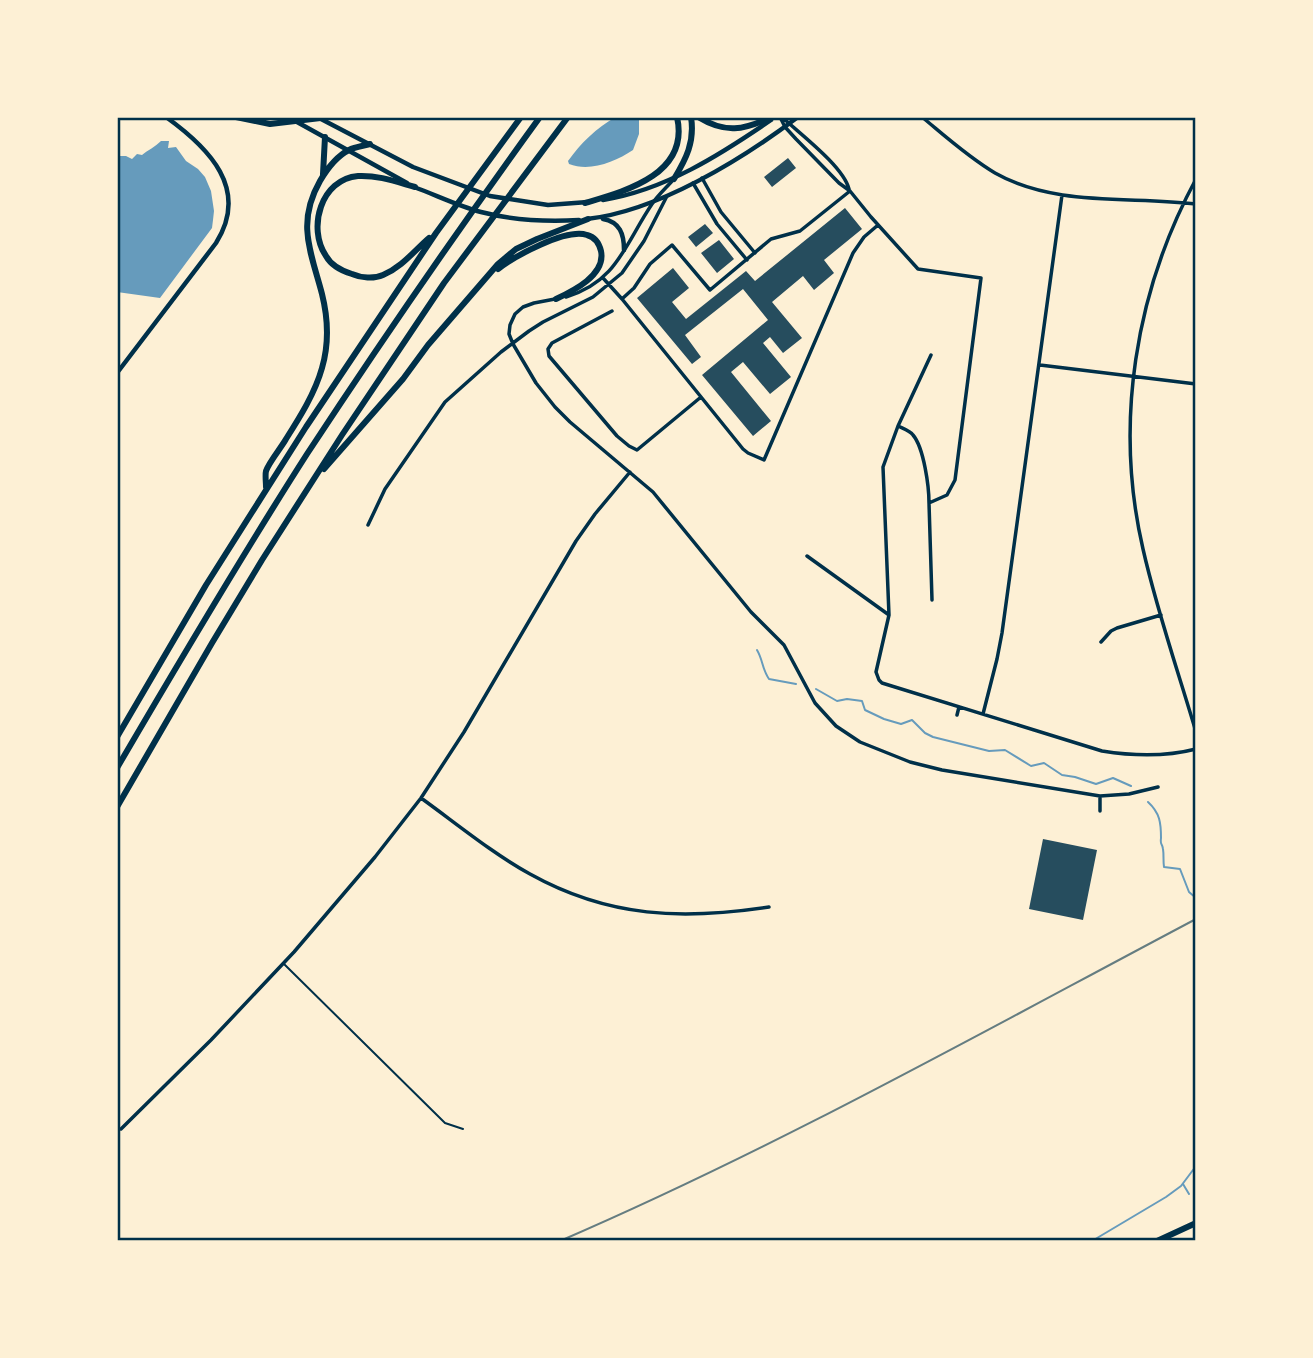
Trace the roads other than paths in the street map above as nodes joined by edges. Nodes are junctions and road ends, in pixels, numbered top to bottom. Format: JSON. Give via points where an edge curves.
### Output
{"nodes":[{"id":1,"x":166,"y":117,"type":"edge"},
{"id":2,"x":236,"y":117,"type":"edge"},
{"id":3,"x":288,"y":117,"type":"edge"},
{"id":4,"x":317,"y":117,"type":"edge"},
{"id":5,"x":329,"y":117,"type":"edge"},
{"id":6,"x":521,"y":117,"type":"edge"},
{"id":7,"x":540,"y":117,"type":"edge"},
{"id":8,"x":571,"y":117,"type":"edge"},
{"id":9,"x":677,"y":117,"type":"edge"},
{"id":10,"x":691,"y":117,"type":"edge"},
{"id":11,"x":698,"y":117,"type":"edge"},
{"id":12,"x":773,"y":117,"type":"edge"},
{"id":13,"x":781,"y":117,"type":"edge"},
{"id":14,"x":798,"y":117,"type":"edge"},
{"id":15,"x":922,"y":117,"type":"edge"},
{"id":16,"x":787,"y":125,"type":"junction"},
{"id":17,"x":326,"y":137,"type":"junction"},
{"id":18,"x":370,"y":144,"type":"junction"},
{"id":19,"x":348,"y":150,"type":"junction"},
{"id":20,"x":323,"y":176,"type":"junction"},
{"id":21,"x":702,"y":178,"type":"junction"},
{"id":22,"x":674,"y":179,"type":"junction"},
{"id":23,"x":1196,"y":180,"type":"edge"},
{"id":24,"x":693,"y":183,"type":"junction"},
{"id":25,"x":415,"y":187,"type":"junction"},
{"id":26,"x":850,"y":191,"type":"junction"},
{"id":27,"x":1062,"y":195,"type":"junction"},
{"id":28,"x":667,"y":196,"type":"junction"},
{"id":29,"x":653,"y":202,"type":"junction"},
{"id":30,"x":1183,"y":202,"type":"junction"},
{"id":31,"x":585,"y":203,"type":"junction"},
{"id":32,"x":1196,"y":204,"type":"edge"},
{"id":33,"x":591,"y":219,"type":"junction"},
{"id":34,"x":878,"y":225,"type":"junction"},
{"id":35,"x":436,"y":233,"type":"junction"},
{"id":36,"x":624,"y":250,"type":"junction"},
{"id":37,"x":755,"y":253,"type":"junction"},
{"id":38,"x":747,"y":260,"type":"junction"},
{"id":39,"x":603,"y":278,"type":"junction"},
{"id":40,"x":610,"y":285,"type":"junction"},
{"id":41,"x":478,"y":286,"type":"junction"},
{"id":42,"x":556,"y":299,"type":"junction"},
{"id":43,"x":622,"y":299,"type":"junction"},
{"id":44,"x":612,"y":311,"type":"dead end"},
{"id":45,"x":513,"y":344,"type":"junction"},
{"id":46,"x":931,"y":355,"type":"dead end"},
{"id":47,"x":1040,"y":365,"type":"junction"},
{"id":48,"x":117,"y":373,"type":"edge"},
{"id":49,"x":1132,"y":376,"type":"junction"},
{"id":50,"x":1196,"y":384,"type":"edge"},
{"id":51,"x":702,"y":397,"type":"junction"},
{"id":52,"x":898,"y":426,"type":"junction"},
{"id":53,"x":630,"y":472,"type":"junction"},
{"id":54,"x":313,"y":480,"type":"junction"},
{"id":55,"x":266,"y":489,"type":"junction"},
{"id":56,"x":929,"y":503,"type":"junction"},
{"id":57,"x":368,"y":525,"type":"dead end"},
{"id":58,"x":807,"y":556,"type":"dead end"},
{"id":59,"x":932,"y":600,"type":"dead end"},
{"id":60,"x":889,"y":615,"type":"junction"},
{"id":61,"x":1161,"y":615,"type":"junction"},
{"id":62,"x":1101,"y":642,"type":"dead end"},
{"id":63,"x":959,"y":707,"type":"junction"},
{"id":64,"x":983,"y":714,"type":"junction"},
{"id":65,"x":957,"y":715,"type":"dead end"},
{"id":66,"x":1196,"y":733,"type":"edge"},
{"id":67,"x":117,"y":737,"type":"edge"},
{"id":68,"x":1196,"y":748,"type":"edge"},
{"id":69,"x":117,"y":768,"type":"edge"},
{"id":70,"x":1158,"y":788,"type":"dead end"},
{"id":71,"x":1100,"y":796,"type":"junction"},
{"id":72,"x":421,"y":798,"type":"junction"},
{"id":73,"x":117,"y":807,"type":"edge"},
{"id":74,"x":1100,"y":811,"type":"dead end"},
{"id":75,"x":769,"y":907,"type":"dead end"},
{"id":76,"x":283,"y":963,"type":"junction"},
{"id":77,"x":121,"y":1129,"type":"dead end"},
{"id":78,"x":463,"y":1129,"type":"dead end"},
{"id":79,"x":1196,"y":1223,"type":"edge"},
{"id":80,"x":1157,"y":1241,"type":"edge"}],
"edges":[{"from":1,"to":48,"type":"main road","via":[[218,167],[227,186],[229,212],[216,243]]},
{"from":2,"to":5,"type":"highway","via":[[283,124]]},
{"from":3,"to":17,"type":"main road"},
{"from":4,"to":18,"type":"main road"},
{"from":6,"to":35,"type":"highway"},
{"from":7,"to":69,"type":"highway","via":[[307,455]]},
{"from":8,"to":54,"type":"highway","via":[[444,283]]},
{"from":9,"to":31,"type":"highway","via":[[677,145],[663,168],[648,179]]},
{"from":10,"to":22,"type":"highway","via":[[690,151]]},
{"from":11,"to":12,"type":"highway","via":[[711,126],[733,129]]},
{"from":12,"to":22,"type":"main road"},
{"from":13,"to":16,"type":"street"},
{"from":14,"to":16,"type":"main road"},
{"from":15,"to":27,"type":"street","via":[[997,174]]},
{"from":16,"to":21,"type":"main road"},
{"from":16,"to":26,"type":"street"},
{"from":16,"to":26,"type":"street","via":[[846,178]]},
{"from":17,"to":19,"type":"main road"},
{"from":17,"to":20,"type":"highway"},
{"from":18,"to":19,"type":"highway"},
{"from":18,"to":31,"type":"main road","via":[[413,167],[490,196],[548,205]]},
{"from":19,"to":20,"type":"highway"},
{"from":19,"to":25,"type":"main road"},
{"from":20,"to":55,"type":"highway","via":[[313,193],[306,228],[325,312],[325,353],[302,414],[266,471]]},
{"from":21,"to":24,"type":"main road"},
{"from":21,"to":37,"type":"street","via":[[721,212]]},
{"from":22,"to":28,"type":"main road"},
{"from":22,"to":29,"type":"street"},
{"from":22,"to":31,"type":"main road"},
{"from":23,"to":30,"type":"street"},
{"from":24,"to":28,"type":"main road"},
{"from":24,"to":38,"type":"street","via":[[717,224]]},
{"from":25,"to":33,"type":"main road","via":[[509,218]]},
{"from":25,"to":35,"type":"highway","via":[[377,177],[344,179],[323,199],[317,218],[318,240],[326,257],[360,278],[382,276]]},
{"from":26,"to":34,"type":"street"},
{"from":26,"to":37,"type":"street","via":[[800,231],[776,237]]},
{"from":27,"to":30,"type":"street"},
{"from":27,"to":47,"type":"street"},
{"from":28,"to":29,"type":"main road"},
{"from":28,"to":40,"type":"street","via":[[644,242]]},
{"from":29,"to":33,"type":"main road"},
{"from":29,"to":36,"type":"street"},
{"from":30,"to":32,"type":"street"},
{"from":30,"to":49,"type":"street","via":[[1150,289]]},
{"from":33,"to":36,"type":"main road","via":[[607,219],[620,229]]},
{"from":33,"to":41,"type":"highway","via":[[516,249]]},
{"from":34,"to":51,"type":"street","via":[[853,253],[764,460],[743,449]]},
{"from":34,"to":56,"type":"street","via":[[918,269],[981,278],[955,480],[947,495]]},
{"from":35,"to":55,"type":"highway"},
{"from":36,"to":39,"type":"street"},
{"from":37,"to":38,"type":"street"},
{"from":38,"to":43,"type":"street","via":[[710,290],[673,245],[650,264]]},
{"from":39,"to":40,"type":"street"},
{"from":39,"to":42,"type":"street"},
{"from":40,"to":43,"type":"street"},
{"from":40,"to":45,"type":"street"},
{"from":41,"to":42,"type":"highway","via":[[522,252],[587,234],[597,241],[601,260],[589,279]]},
{"from":41,"to":54,"type":"highway"},
{"from":42,"to":45,"type":"street","via":[[519,310],[510,325]]},
{"from":43,"to":51,"type":"street"},
{"from":44,"to":51,"type":"street","via":[[548,349],[617,436],[636,450]]},
{"from":45,"to":53,"type":"street","via":[[555,407]]},
{"from":45,"to":57,"type":"street","via":[[440,408],[385,489]]},
{"from":46,"to":52,"type":"street"},
{"from":47,"to":49,"type":"street"},
{"from":47,"to":64,"type":"street","via":[[1002,633]]},
{"from":49,"to":50,"type":"street"},
{"from":49,"to":61,"type":"street","via":[[1133,494],[1142,549]]},
{"from":52,"to":56,"type":"street","via":[[918,443]]},
{"from":52,"to":60,"type":"street","via":[[883,467]]},
{"from":53,"to":71,"type":"street","via":[[653,492],[751,612],[784,645],[815,703],[848,736],[931,768]]},
{"from":53,"to":72,"type":"street","via":[[576,541]]},
{"from":54,"to":73,"type":"highway"},
{"from":55,"to":67,"type":"highway"},
{"from":56,"to":59,"type":"street"},
{"from":58,"to":60,"type":"street"},
{"from":60,"to":63,"type":"street","via":[[876,672],[879,680]]},
{"from":61,"to":62,"type":"street","via":[[1117,628]]},
{"from":61,"to":66,"type":"street"},
{"from":63,"to":64,"type":"street"},
{"from":63,"to":65,"type":"street"},
{"from":64,"to":68,"type":"street","via":[[1115,753],[1170,754]]},
{"from":70,"to":71,"type":"street"},
{"from":71,"to":74,"type":"street"},
{"from":72,"to":75,"type":"street","via":[[530,874],[596,902],[681,915]]},
{"from":72,"to":76,"type":"street"},
{"from":76,"to":77,"type":"street"},
{"from":76,"to":78,"type":"lane","via":[[445,1123]]},
{"from":79,"to":80,"type":"highway"}]}
